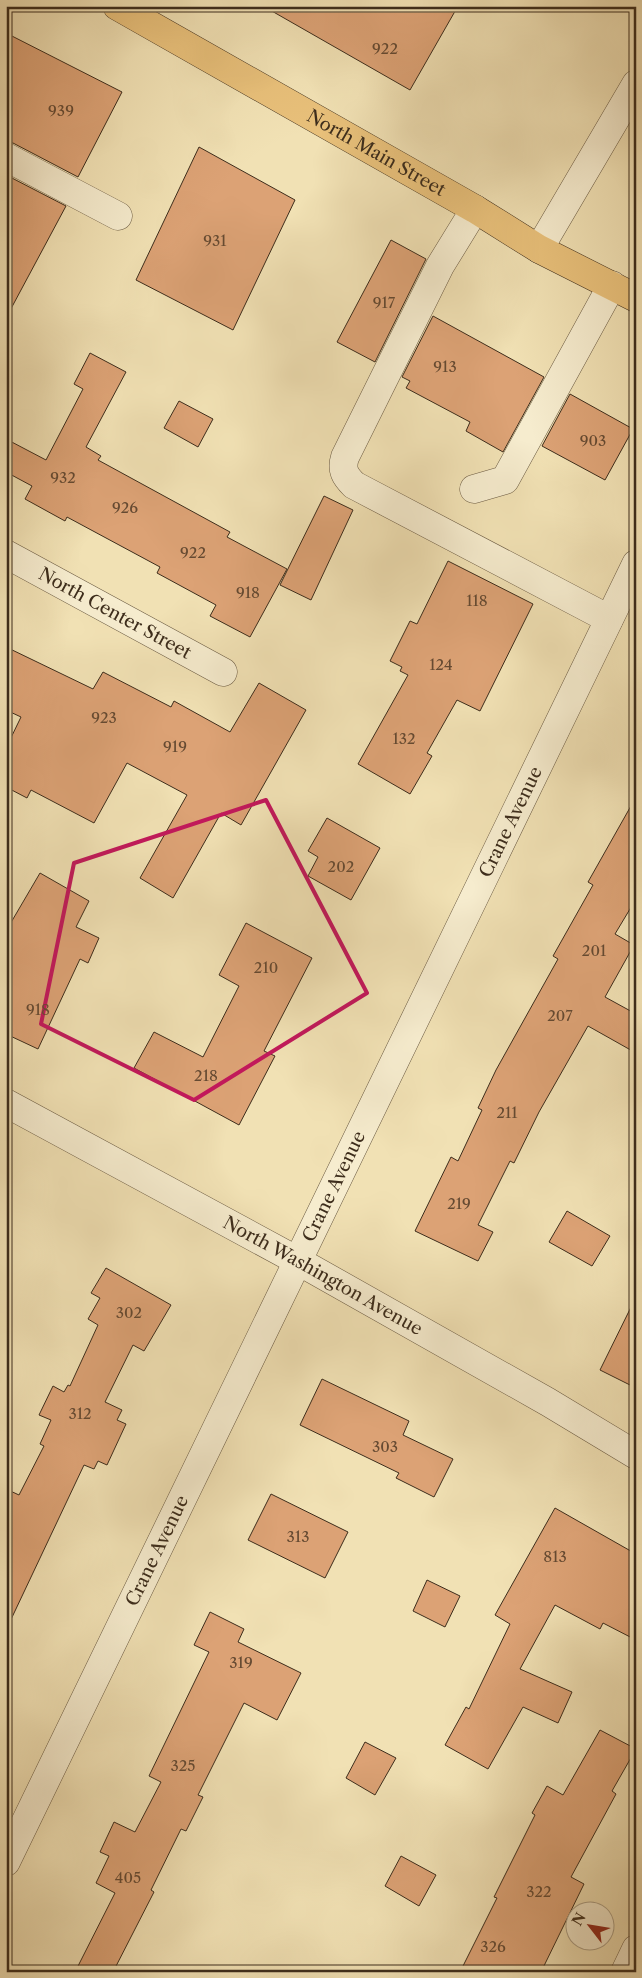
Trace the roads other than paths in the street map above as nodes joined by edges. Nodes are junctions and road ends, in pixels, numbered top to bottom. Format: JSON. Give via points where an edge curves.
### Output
{"nodes":[{"id":1,"x":117,"y":6,"type":"edge"},
{"id":2,"x":636,"y":84,"type":"edge"},
{"id":3,"x":6,"y":157,"type":"edge"},
{"id":4,"x":475,"y":209,"type":"junction"},
{"id":5,"x":118,"y":216,"type":"dead end"},
{"id":6,"x":539,"y":249,"type":"junction"},
{"id":7,"x":612,"y":285,"type":"junction"},
{"id":8,"x":636,"y":298,"type":"edge"},
{"id":9,"x":474,"y":489,"type":"dead end"},
{"id":10,"x":6,"y":554,"type":"edge"},
{"id":11,"x":636,"y":564,"type":"edge"},
{"id":12,"x":609,"y":619,"type":"junction"},
{"id":13,"x":223,"y":672,"type":"dead end"},
{"id":14,"x":6,"y":1103,"type":"edge"},
{"id":15,"x":298,"y":1261,"type":"junction"},
{"id":16,"x":636,"y":1455,"type":"edge"},
{"id":17,"x":6,"y":1862,"type":"edge"},
{"id":18,"x":636,"y":1949,"type":"edge"},
{"id":19,"x":625,"y":1972,"type":"edge"}],
"edges":[{"from":1,"to":4,"type":"main road","name":"North Main Street"},
{"from":2,"to":6,"type":"street"},
{"from":3,"to":5,"type":"street"},
{"from":4,"to":6,"type":"main road","name":"North Main Street"},
{"from":4,"to":12,"type":"street","via":[[440,266],[345,457],[345,476],[354,485]]},
{"from":6,"to":7,"type":"main road","name":"North Main Street"},
{"from":7,"to":8,"type":"main road","name":"North Main Street"},
{"from":7,"to":9,"type":"street","via":[[505,480]]},
{"from":10,"to":13,"type":"street","name":"North Center Street"},
{"from":11,"to":12,"type":"street","name":"Crane Avenue"},
{"from":12,"to":15,"type":"street","name":"Crane Avenue"},
{"from":14,"to":15,"type":"street","name":"North Washington Avenue"},
{"from":15,"to":16,"type":"street","name":"North Washington Avenue"},
{"from":15,"to":17,"type":"street","name":"Crane Avenue"},
{"from":18,"to":19,"type":"street"}]}
